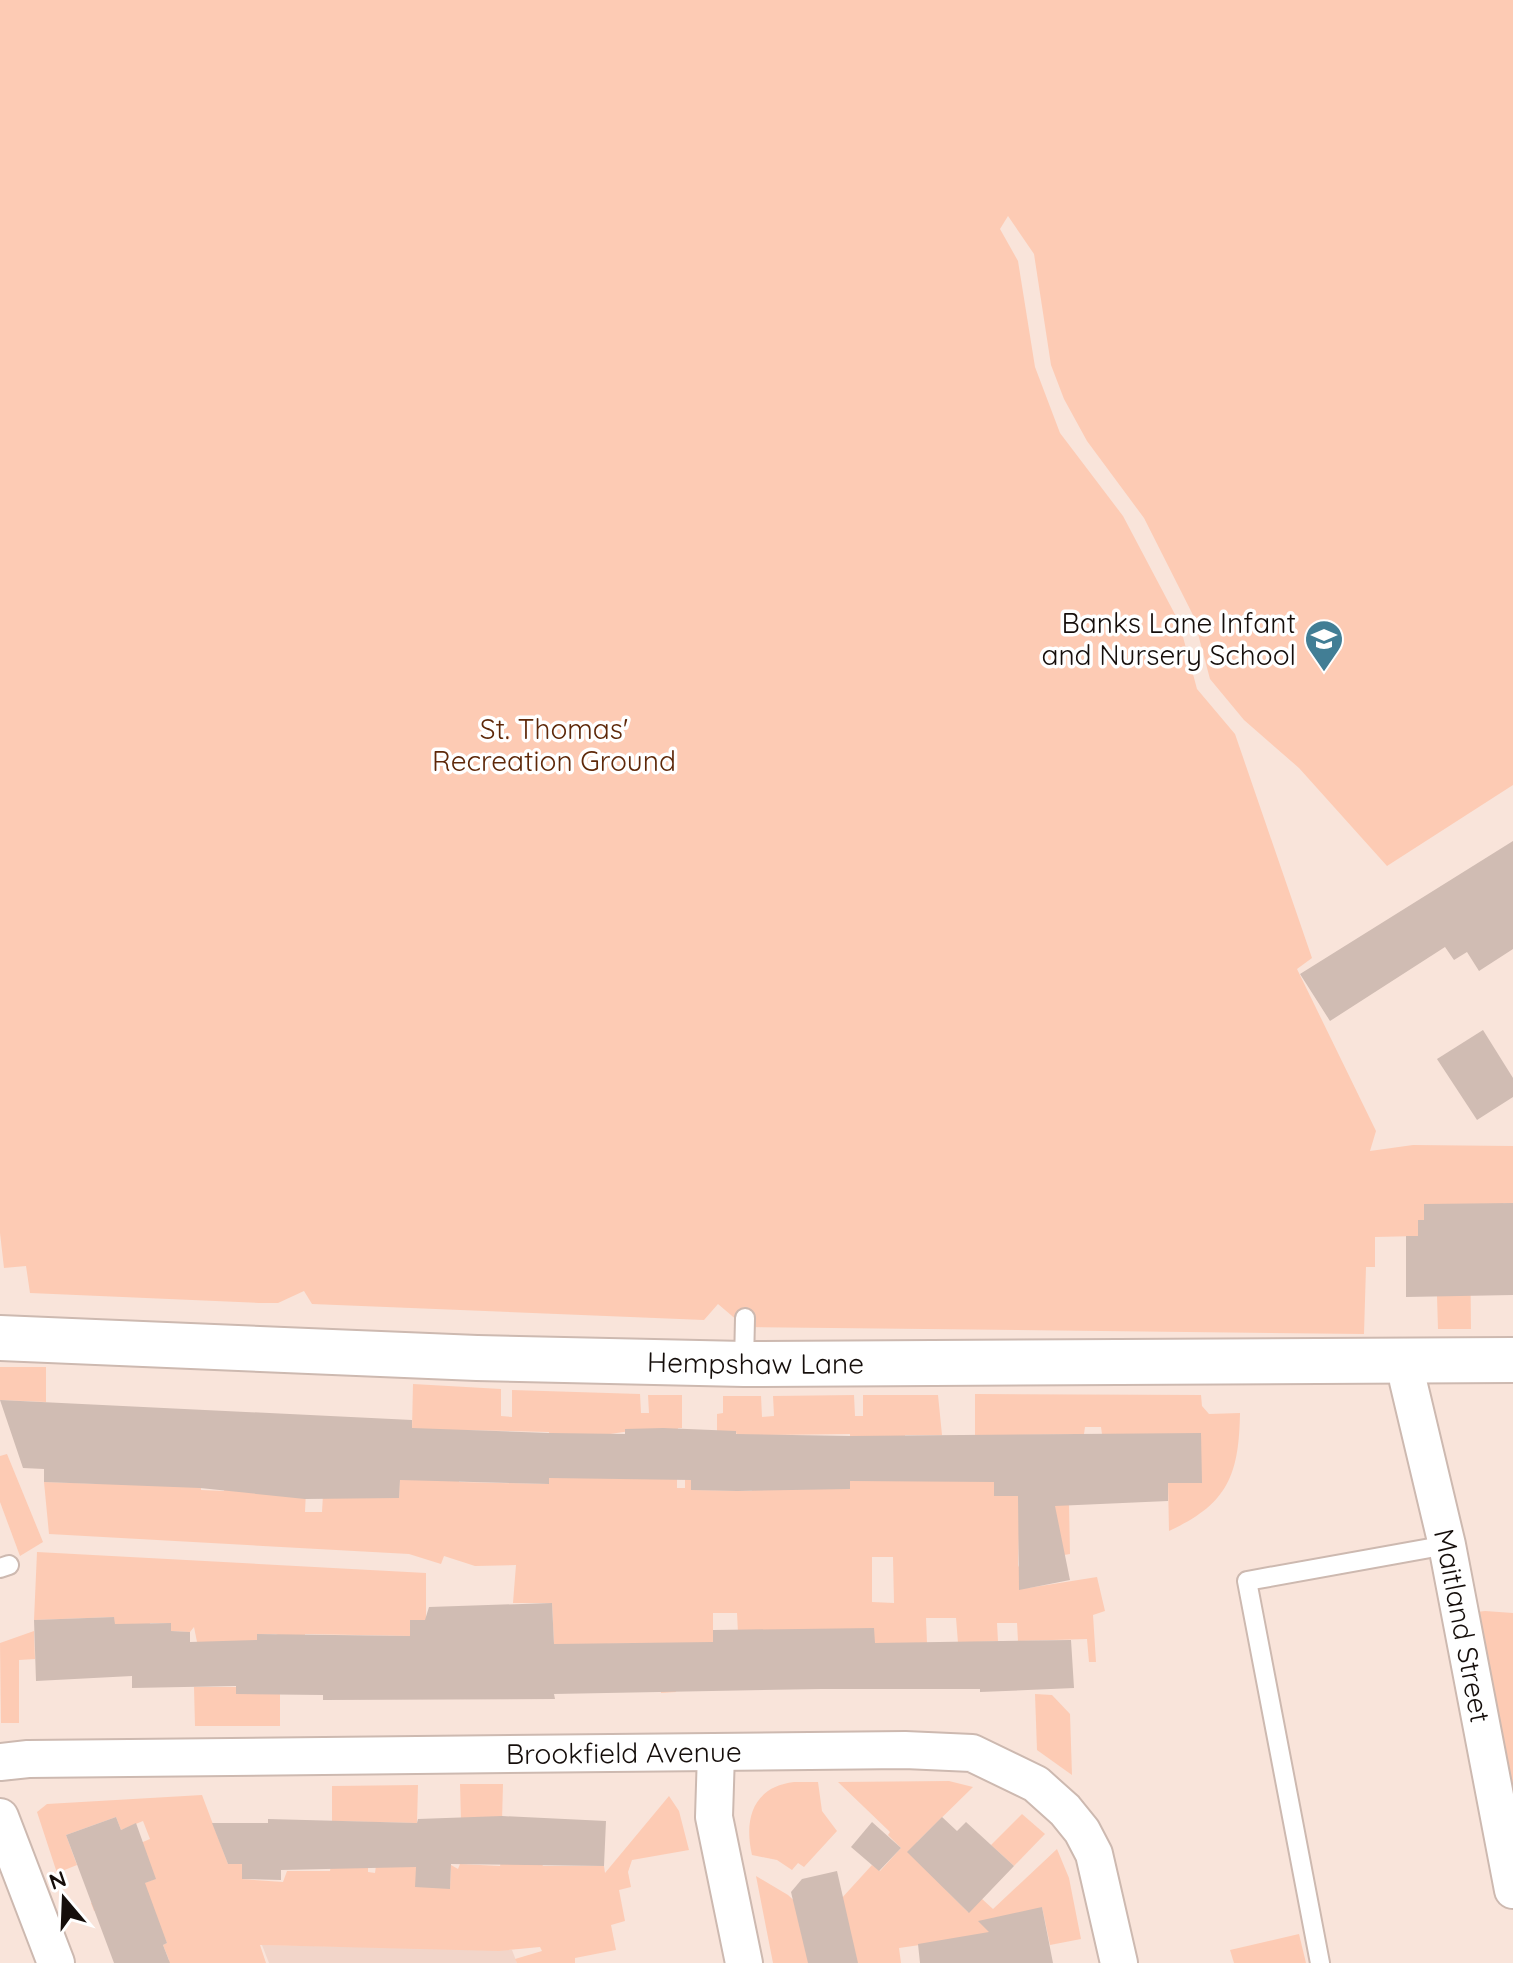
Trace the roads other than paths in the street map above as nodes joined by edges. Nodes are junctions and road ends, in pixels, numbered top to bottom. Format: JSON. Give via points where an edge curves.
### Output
{"nodes":[{"id":1,"x":745,"y":1318,"type":"dead end"},
{"id":2,"x":0,"y":1338,"type":"edge"},
{"id":3,"x":1513,"y":1360,"type":"edge"},
{"id":4,"x":1406,"y":1362,"type":"junction"},
{"id":5,"x":744,"y":1364,"type":"junction"},
{"id":6,"x":1447,"y":1545,"type":"junction"},
{"id":7,"x":716,"y":1753,"type":"junction"},
{"id":8,"x":0,"y":1762,"type":"edge"},
{"id":9,"x":0,"y":1817,"type":"edge"},
{"id":10,"x":1513,"y":1890,"type":"edge"},
{"id":11,"x":56,"y":1963,"type":"edge"},
{"id":12,"x":744,"y":1963,"type":"edge"},
{"id":13,"x":1119,"y":1963,"type":"edge"},
{"id":14,"x":1320,"y":1963,"type":"edge"}],
"edges":[{"from":1,"to":5,"type":"lane"},
{"from":2,"to":5,"type":"street","name":"Hempshaw Lane"},
{"from":3,"to":4,"type":"street","name":"Hempshaw Lane"},
{"from":4,"to":5,"type":"street","name":"Hempshaw Lane"},
{"from":4,"to":6,"type":"street","name":"Maitland Street"},
{"from":6,"to":10,"type":"street","name":"Maitland Street"},
{"from":6,"to":14,"type":"lane","via":[[1247,1581]]},
{"from":7,"to":8,"type":"street","name":"Brookfield Avenue"},
{"from":7,"to":12,"type":"street","via":[[714,1817]]},
{"from":7,"to":13,"type":"street","name":"Brookfield Avenue","via":[[950,1750],[1004,1765],[1036,1784],[1082,1831],[1094,1854]]},
{"from":9,"to":11,"type":"street"}]}
